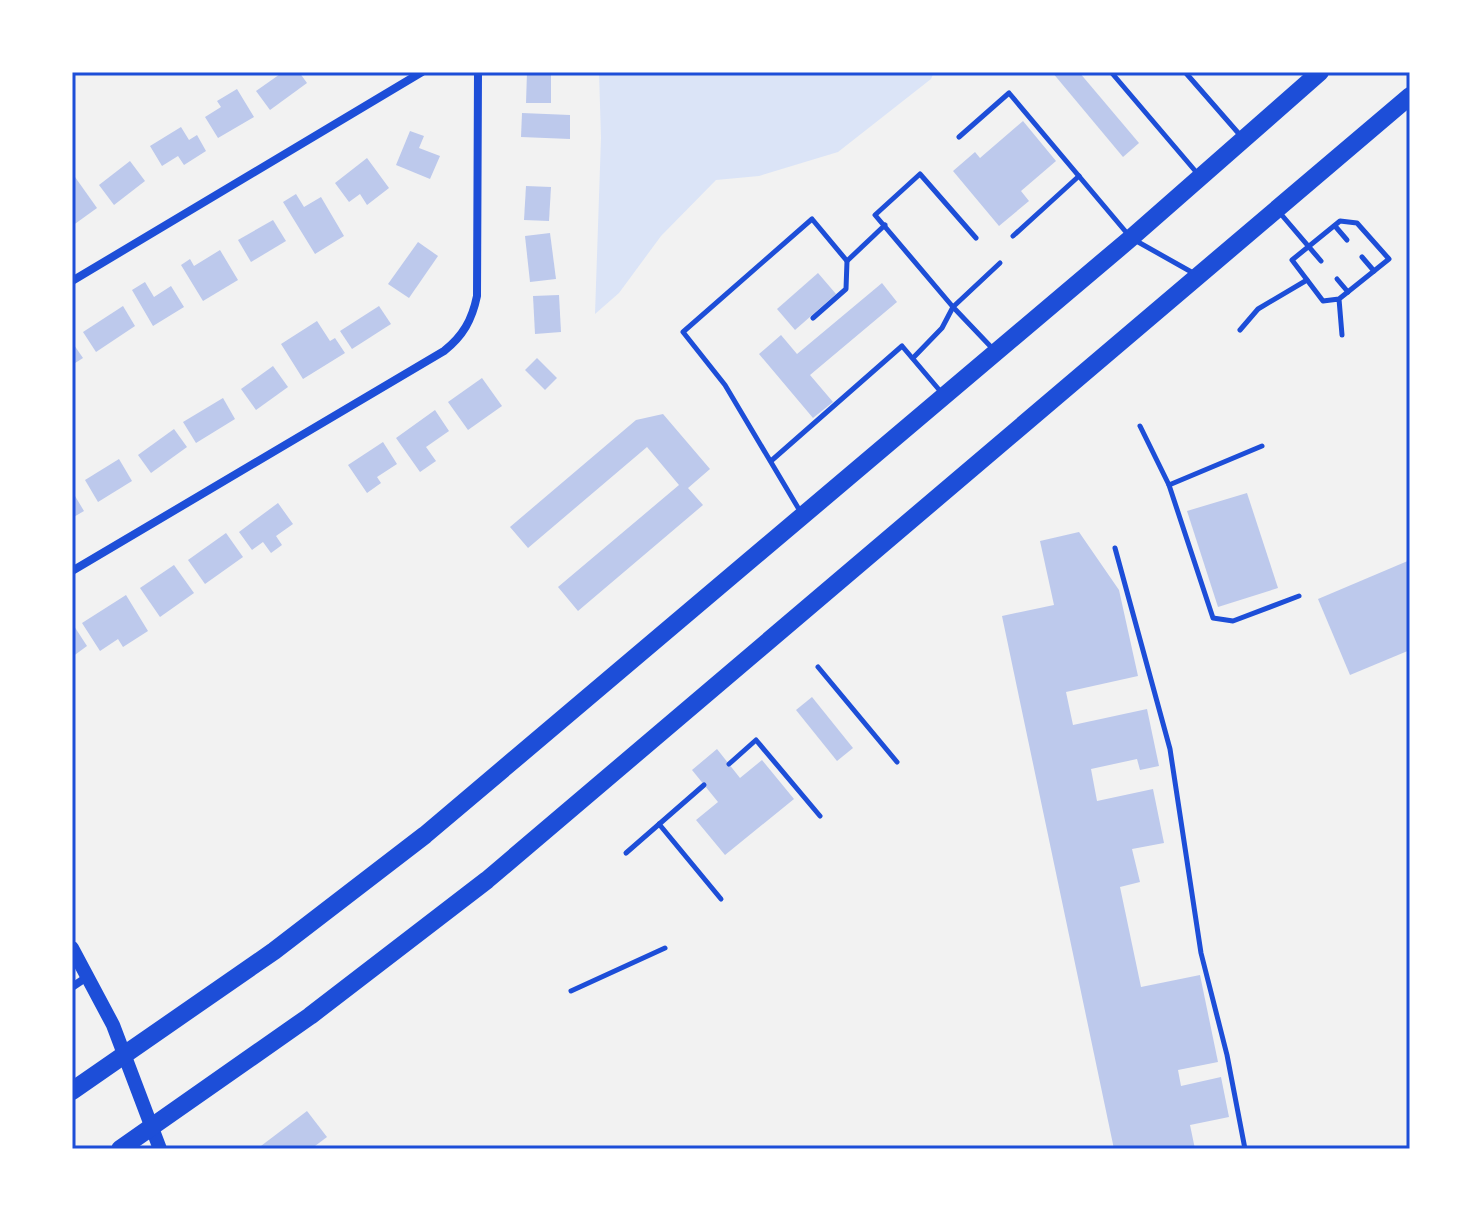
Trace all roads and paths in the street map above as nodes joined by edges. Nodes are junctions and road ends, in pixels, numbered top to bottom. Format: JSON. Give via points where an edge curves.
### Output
{"nodes":[{"id":1,"x":422,"y":72,"type":"edge"},
{"id":2,"x":478,"y":72,"type":"edge"},
{"id":3,"x":1111,"y":72,"type":"edge"},
{"id":4,"x":1185,"y":72,"type":"edge"},
{"id":5,"x":1320,"y":72,"type":"edge"},
{"id":6,"x":1410,"y":96,"type":"edge"},
{"id":7,"x":959,"y":137,"type":"dead end"},
{"id":8,"x":1243,"y":139,"type":"junction"},
{"id":9,"x":1079,"y":176,"type":"junction"},
{"id":10,"x":1201,"y":177,"type":"junction"},
{"id":11,"x":1277,"y":210,"type":"junction"},
{"id":12,"x":885,"y":225,"type":"junction"},
{"id":13,"x":1334,"y":225,"type":"junction"},
{"id":14,"x":1013,"y":236,"type":"dead end"},
{"id":15,"x":976,"y":238,"type":"dead end"},
{"id":16,"x":1131,"y":238,"type":"junction"},
{"id":17,"x":1347,"y":240,"type":"dead end"},
{"id":18,"x":1309,"y":246,"type":"junction"},
{"id":19,"x":1362,"y":257,"type":"dead end"},
{"id":20,"x":847,"y":261,"type":"junction"},
{"id":21,"x":1321,"y":261,"type":"dead end"},
{"id":22,"x":1000,"y":263,"type":"dead end"},
{"id":23,"x":1374,"y":271,"type":"junction"},
{"id":24,"x":1199,"y":276,"type":"junction"},
{"id":25,"x":1337,"y":279,"type":"dead end"},
{"id":26,"x":1307,"y":280,"type":"junction"},
{"id":27,"x":72,"y":281,"type":"edge"},
{"id":28,"x":1348,"y":292,"type":"junction"},
{"id":29,"x":1339,"y":299,"type":"junction"},
{"id":30,"x":953,"y":307,"type":"junction"},
{"id":31,"x":813,"y":318,"type":"dead end"},
{"id":32,"x":1240,"y":330,"type":"dead end"},
{"id":33,"x":1342,"y":335,"type":"dead end"},
{"id":34,"x":996,"y":352,"type":"junction"},
{"id":35,"x":913,"y":358,"type":"junction"},
{"id":36,"x":944,"y":395,"type":"junction"},
{"id":37,"x":1140,"y":426,"type":"dead end"},
{"id":38,"x":1262,"y":446,"type":"dead end"},
{"id":39,"x":771,"y":461,"type":"junction"},
{"id":40,"x":1169,"y":485,"type":"junction"},
{"id":41,"x":803,"y":516,"type":"junction"},
{"id":42,"x":1115,"y":548,"type":"dead end"},
{"id":43,"x":72,"y":571,"type":"edge"},
{"id":44,"x":1299,"y":596,"type":"dead end"},
{"id":45,"x":818,"y":667,"type":"dead end"},
{"id":46,"x":897,"y":762,"type":"dead end"},
{"id":47,"x":729,"y":764,"type":"dead end"},
{"id":48,"x":704,"y":785,"type":"dead end"},
{"id":49,"x":820,"y":816,"type":"dead end"},
{"id":50,"x":659,"y":824,"type":"junction"},
{"id":51,"x":626,"y":853,"type":"dead end"},
{"id":52,"x":721,"y":899,"type":"dead end"},
{"id":53,"x":72,"y":948,"type":"edge"},
{"id":54,"x":665,"y":948,"type":"dead end"},
{"id":55,"x":87,"y":977,"type":"junction"},
{"id":56,"x":72,"y":987,"type":"edge"},
{"id":57,"x":571,"y":991,"type":"dead end"},
{"id":58,"x":124,"y":1056,"type":"junction"},
{"id":59,"x":72,"y":1091,"type":"edge"},
{"id":60,"x":152,"y":1127,"type":"junction"},
{"id":61,"x":120,"y":1149,"type":"edge"},
{"id":62,"x":160,"y":1149,"type":"edge"},
{"id":63,"x":1245,"y":1149,"type":"edge"}],
"edges":[{"from":1,"to":27,"type":"street"},
{"from":2,"to":43,"type":"street","via":[[478,276],[473,314],[462,334],[444,351]]},
{"from":3,"to":10,"type":"lane"},
{"from":4,"to":8,"type":"lane"},
{"from":5,"to":8,"type":"highway"},
{"from":6,"to":11,"type":"highway"},
{"from":7,"to":9,"type":"lane","via":[[1009,93]]},
{"from":8,"to":10,"type":"highway"},
{"from":9,"to":14,"type":"lane"},
{"from":9,"to":16,"type":"lane"},
{"from":10,"to":16,"type":"highway"},
{"from":11,"to":18,"type":"lane"},
{"from":11,"to":24,"type":"highway"},
{"from":12,"to":15,"type":"lane","via":[[875,215],[920,174]]},
{"from":12,"to":20,"type":"lane"},
{"from":12,"to":30,"type":"lane"},
{"from":13,"to":17,"type":"lane"},
{"from":13,"to":18,"type":"lane"},
{"from":13,"to":23,"type":"lane","via":[[1357,223],[1389,259]]},
{"from":16,"to":24,"type":"lane"},
{"from":16,"to":34,"type":"highway"},
{"from":18,"to":21,"type":"lane"},
{"from":18,"to":26,"type":"lane","via":[[1292,260]]},
{"from":19,"to":23,"type":"lane"},
{"from":20,"to":31,"type":"lane","via":[[846,289]]},
{"from":20,"to":39,"type":"lane","via":[[812,219],[683,332],[725,385]]},
{"from":22,"to":30,"type":"lane"},
{"from":23,"to":28,"type":"lane"},
{"from":24,"to":60,"type":"highway","via":[[487,880],[310,1016]]},
{"from":25,"to":28,"type":"lane"},
{"from":26,"to":29,"type":"lane","via":[[1323,301]]},
{"from":26,"to":32,"type":"lane","via":[[1258,309]]},
{"from":28,"to":29,"type":"lane"},
{"from":29,"to":33,"type":"lane"},
{"from":30,"to":34,"type":"lane"},
{"from":30,"to":35,"type":"lane","via":[[942,328]]},
{"from":34,"to":36,"type":"highway"},
{"from":35,"to":36,"type":"lane"},
{"from":35,"to":39,"type":"lane","via":[[902,346]]},
{"from":36,"to":41,"type":"highway"},
{"from":37,"to":40,"type":"lane"},
{"from":38,"to":40,"type":"lane"},
{"from":39,"to":41,"type":"lane"},
{"from":40,"to":44,"type":"lane","via":[[1213,618],[1233,621]]},
{"from":41,"to":58,"type":"highway","via":[[425,835],[274,951]]},
{"from":42,"to":63,"type":"lane","via":[[1170,749],[1201,953]]},
{"from":45,"to":46,"type":"lane"},
{"from":47,"to":49,"type":"lane","via":[[756,740]]},
{"from":48,"to":50,"type":"lane"},
{"from":50,"to":51,"type":"lane"},
{"from":50,"to":52,"type":"lane"},
{"from":53,"to":55,"type":"street"},
{"from":54,"to":57,"type":"lane"},
{"from":55,"to":56,"type":"street"},
{"from":55,"to":58,"type":"street"},
{"from":58,"to":59,"type":"highway"},
{"from":58,"to":60,"type":"street"},
{"from":60,"to":61,"type":"highway"},
{"from":60,"to":62,"type":"street"}]}
